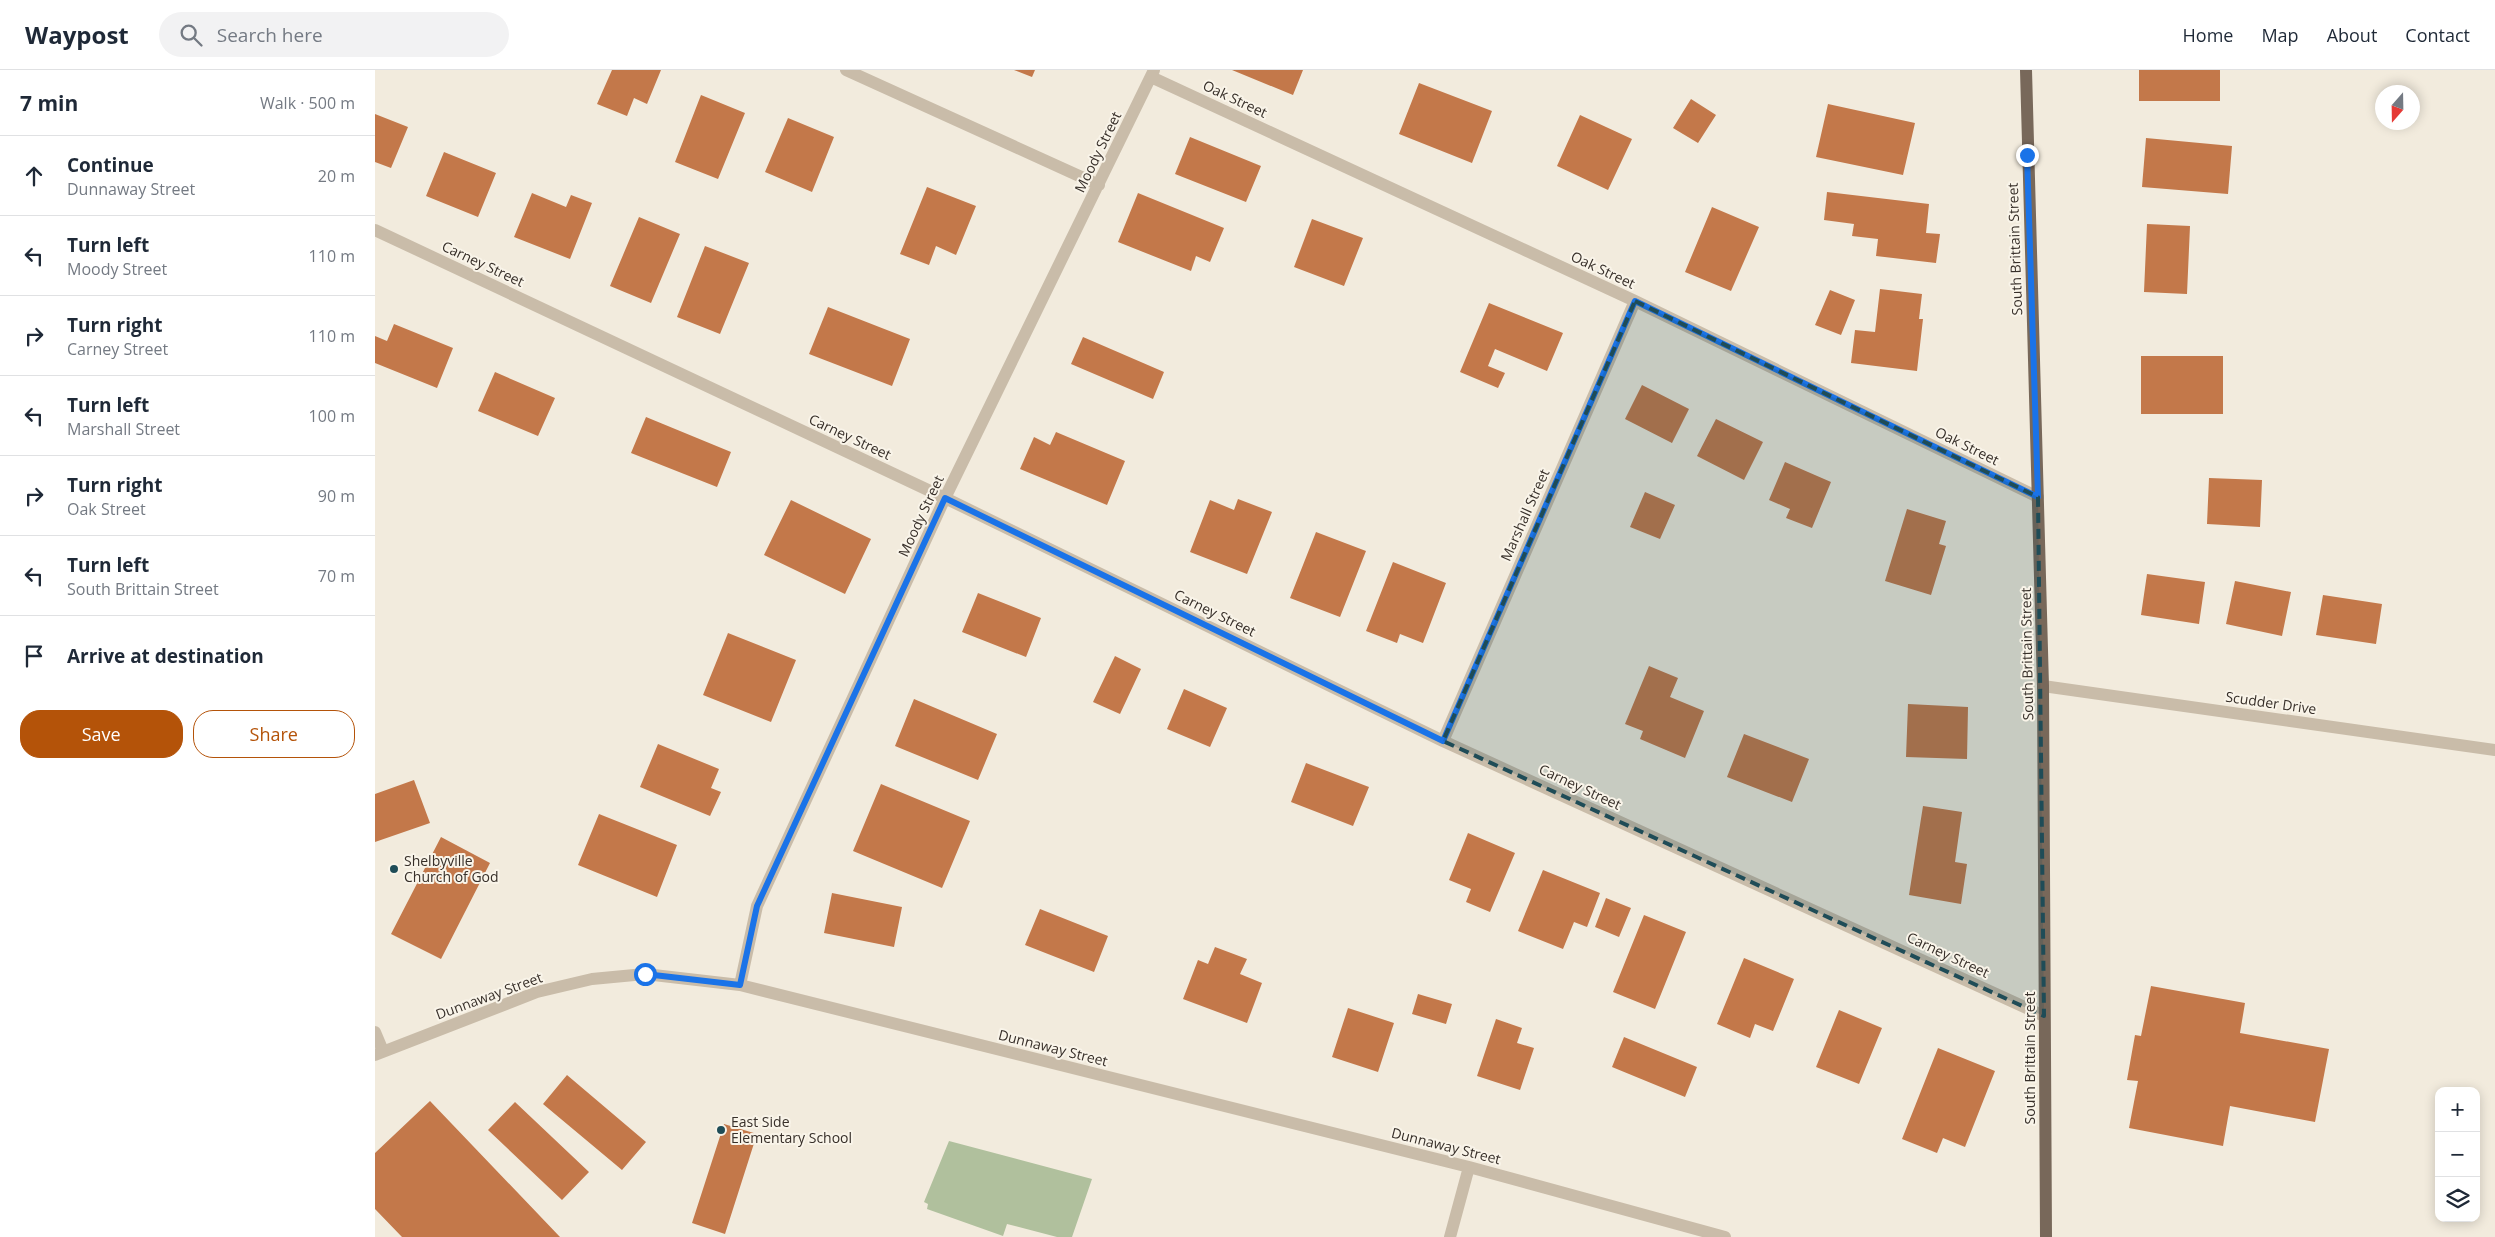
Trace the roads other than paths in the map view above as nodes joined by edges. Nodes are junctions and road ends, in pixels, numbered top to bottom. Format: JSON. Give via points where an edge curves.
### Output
{"nodes":[{"id":1,"x":846,"y":70,"type":"edge"},
{"id":2,"x":2026,"y":70,"type":"edge"},
{"id":3,"x":1153,"y":73,"type":"edge"},
{"id":4,"x":1099,"y":185,"type":"junction"},
{"id":5,"x":375,"y":230,"type":"edge"},
{"id":6,"x":1635,"y":301,"type":"junction"},
{"id":7,"x":2038,"y":497,"type":"junction"},
{"id":8,"x":945,"y":498,"type":"junction"},
{"id":9,"x":2043,"y":686,"type":"junction"},
{"id":10,"x":1443,"y":741,"type":"junction"},
{"id":11,"x":2495,"y":750,"type":"edge"},
{"id":12,"x":740,"y":985,"type":"junction"},
{"id":13,"x":2044,"y":1016,"type":"junction"},
{"id":14,"x":375,"y":1032,"type":"edge"},
{"id":15,"x":379,"y":1053,"type":"edge"},
{"id":16,"x":1469,"y":1167,"type":"junction"},
{"id":17,"x":1450,"y":1237,"type":"edge"},
{"id":18,"x":1724,"y":1237,"type":"edge"},
{"id":19,"x":2046,"y":1237,"type":"edge"}],
"edges":[{"from":1,"to":4,"type":"street"},
{"from":2,"to":7,"type":"main road","name":"South Brittain Street"},
{"from":3,"to":4,"type":"street","name":"Moody Street"},
{"from":3,"to":6,"type":"street","name":"Oak Street"},
{"from":4,"to":8,"type":"street","name":"Moody Street"},
{"from":5,"to":8,"type":"street","name":"Carney Street"},
{"from":6,"to":7,"type":"street","name":"Oak Street"},
{"from":6,"to":10,"type":"street","name":"Marshall Street"},
{"from":7,"to":9,"type":"main road","name":"South Brittain Street"},
{"from":8,"to":10,"type":"street","name":"Carney Street"},
{"from":8,"to":12,"type":"street","name":"Moody Street","via":[[757,906]]},
{"from":9,"to":11,"type":"street","name":"Scudder Drive"},
{"from":9,"to":13,"type":"main road","name":"South Brittain Street"},
{"from":10,"to":13,"type":"street","name":"Carney Street"},
{"from":12,"to":15,"type":"street","name":"Dunnaway Street","via":[[645,974],[592,979],[537,992]]},
{"from":12,"to":16,"type":"street","name":"Dunnaway Street"},
{"from":13,"to":19,"type":"main road","name":"South Brittain Street"},
{"from":14,"to":15,"type":"street"},
{"from":16,"to":17,"type":"street"},
{"from":16,"to":18,"type":"street","name":"Dunnaway Street"}]}
